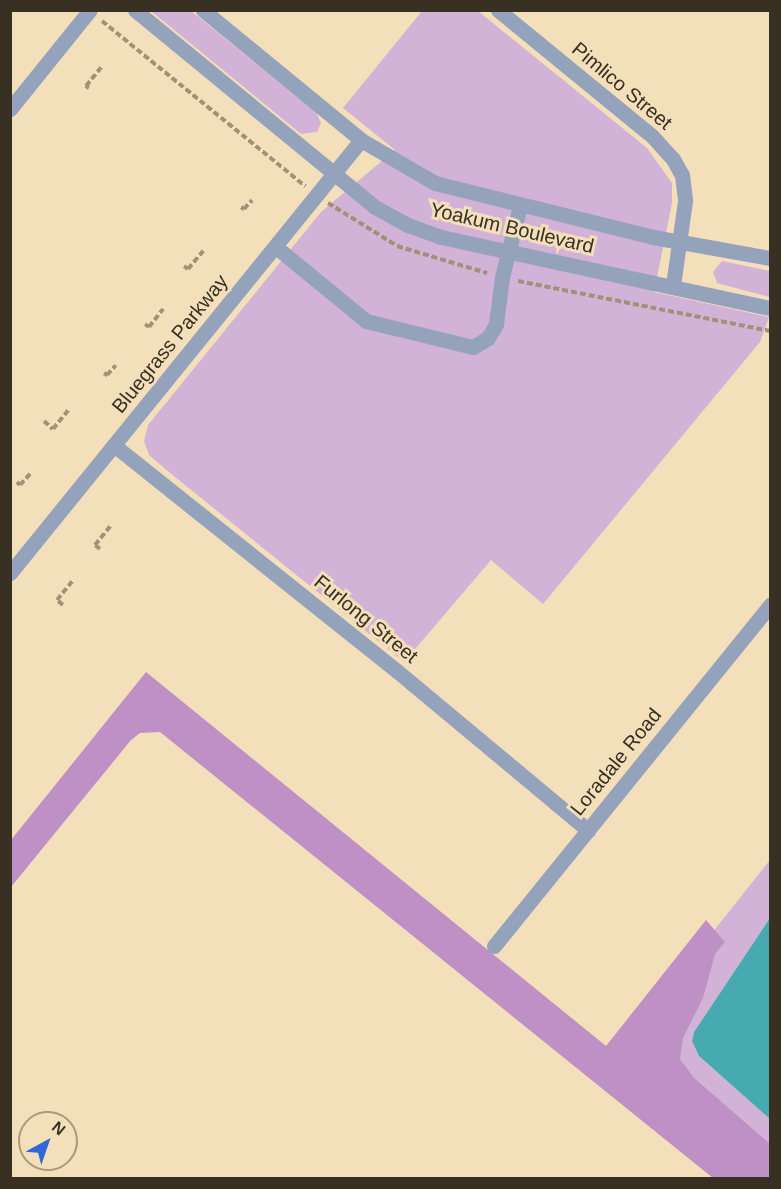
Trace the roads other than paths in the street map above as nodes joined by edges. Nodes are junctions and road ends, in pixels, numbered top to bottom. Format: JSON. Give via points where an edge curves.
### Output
{"nodes":[{"id":1,"x":135,"y":10,"type":"edge"},
{"id":2,"x":203,"y":10,"type":"edge"},
{"id":3,"x":498,"y":10,"type":"edge"},
{"id":4,"x":96,"y":15,"type":"edge"},
{"id":5,"x":10,"y":109,"type":"edge"},
{"id":6,"x":361,"y":140,"type":"junction"},
{"id":7,"x":334,"y":173,"type":"junction"},
{"id":8,"x":520,"y":206,"type":"junction"},
{"id":9,"x":680,"y":243,"type":"junction"},
{"id":10,"x":276,"y":247,"type":"junction"},
{"id":11,"x":508,"y":251,"type":"junction"},
{"id":12,"x":771,"y":258,"type":"edge"},
{"id":13,"x":674,"y":285,"type":"junction"},
{"id":14,"x":771,"y":308,"type":"edge"},
{"id":15,"x":115,"y":446,"type":"junction"},
{"id":16,"x":10,"y":573,"type":"edge"},
{"id":17,"x":771,"y":605,"type":"edge"},
{"id":18,"x":588,"y":830,"type":"junction"},
{"id":19,"x":494,"y":946,"type":"dead end"}],
"edges":[{"from":1,"to":7,"type":"street","name":"Yoakum Boulevard"},
{"from":2,"to":6,"type":"street","name":"Yoakum Boulevard"},
{"from":3,"to":9,"type":"street","name":"Pimlico Street","via":[[654,137],[673,159],[682,175],[685,201]]},
{"from":4,"to":5,"type":"street"},
{"from":6,"to":7,"type":"street","name":"Bluegrass Parkway"},
{"from":6,"to":8,"type":"street","name":"Yoakum Boulevard","via":[[435,183]]},
{"from":7,"to":10,"type":"street","name":"Bluegrass Parkway"},
{"from":7,"to":11,"type":"street","name":"Yoakum Boulevard","via":[[375,207],[408,225],[441,237]]},
{"from":8,"to":9,"type":"street","name":"Yoakum Boulevard"},
{"from":8,"to":11,"type":"street"},
{"from":9,"to":12,"type":"street","name":"Yoakum Boulevard"},
{"from":9,"to":13,"type":"street","name":"Pimlico Street"},
{"from":10,"to":11,"type":"street","via":[[366,321],[473,347],[488,338],[496,324]]},
{"from":10,"to":15,"type":"street","name":"Bluegrass Parkway"},
{"from":11,"to":13,"type":"street","name":"Yoakum Boulevard"},
{"from":13,"to":14,"type":"street","name":"Yoakum Boulevard"},
{"from":15,"to":16,"type":"street","name":"Bluegrass Parkway"},
{"from":15,"to":18,"type":"street","name":"Furlong Street","via":[[397,671]]},
{"from":17,"to":18,"type":"street","name":"Loradale Road"},
{"from":18,"to":19,"type":"street","name":"Loradale Road"}]}
